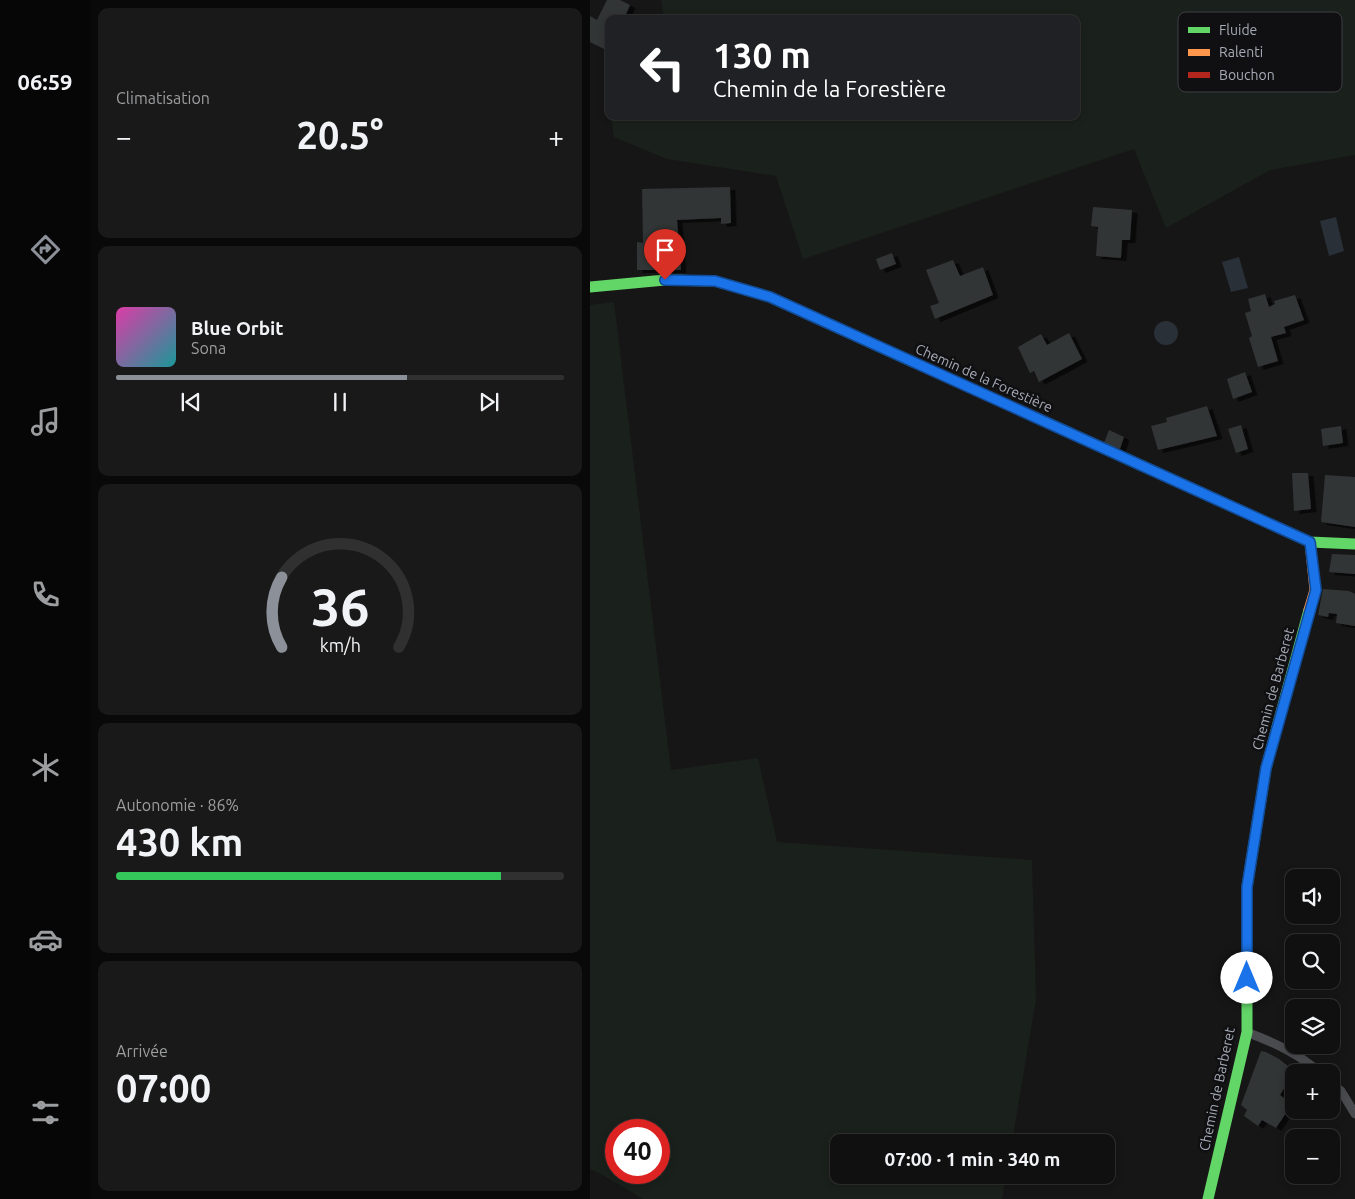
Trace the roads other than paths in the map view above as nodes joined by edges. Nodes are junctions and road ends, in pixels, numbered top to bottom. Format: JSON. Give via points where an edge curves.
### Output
{"nodes":[{"id":1,"x":590,"y":287,"type":"edge"},
{"id":2,"x":1310,"y":542,"type":"junction"},
{"id":3,"x":1355,"y":544,"type":"edge"},
{"id":4,"x":1247,"y":1032,"type":"junction"},
{"id":5,"x":1309,"y":1064,"type":"edge"},
{"id":6,"x":1340,"y":1090,"type":"edge"},
{"id":7,"x":1355,"y":1114,"type":"edge"},
{"id":8,"x":1208,"y":1199,"type":"edge"}],
"edges":[{"from":1,"to":2,"type":"street","name":"Chemin de la Forestière","via":[[665,280],[715,281],[770,297]]},
{"from":2,"to":3,"type":"street","name":"Chemin de la Forestière"},
{"from":2,"to":4,"type":"street","name":"Chemin de Barberet","via":[[1316,590],[1266,768],[1247,887]]},
{"from":4,"to":5,"type":"lane","via":[[1276,1043]]},
{"from":4,"to":8,"type":"street","name":"Chemin de Barberet"},
{"from":6,"to":7,"type":"lane"}]}
